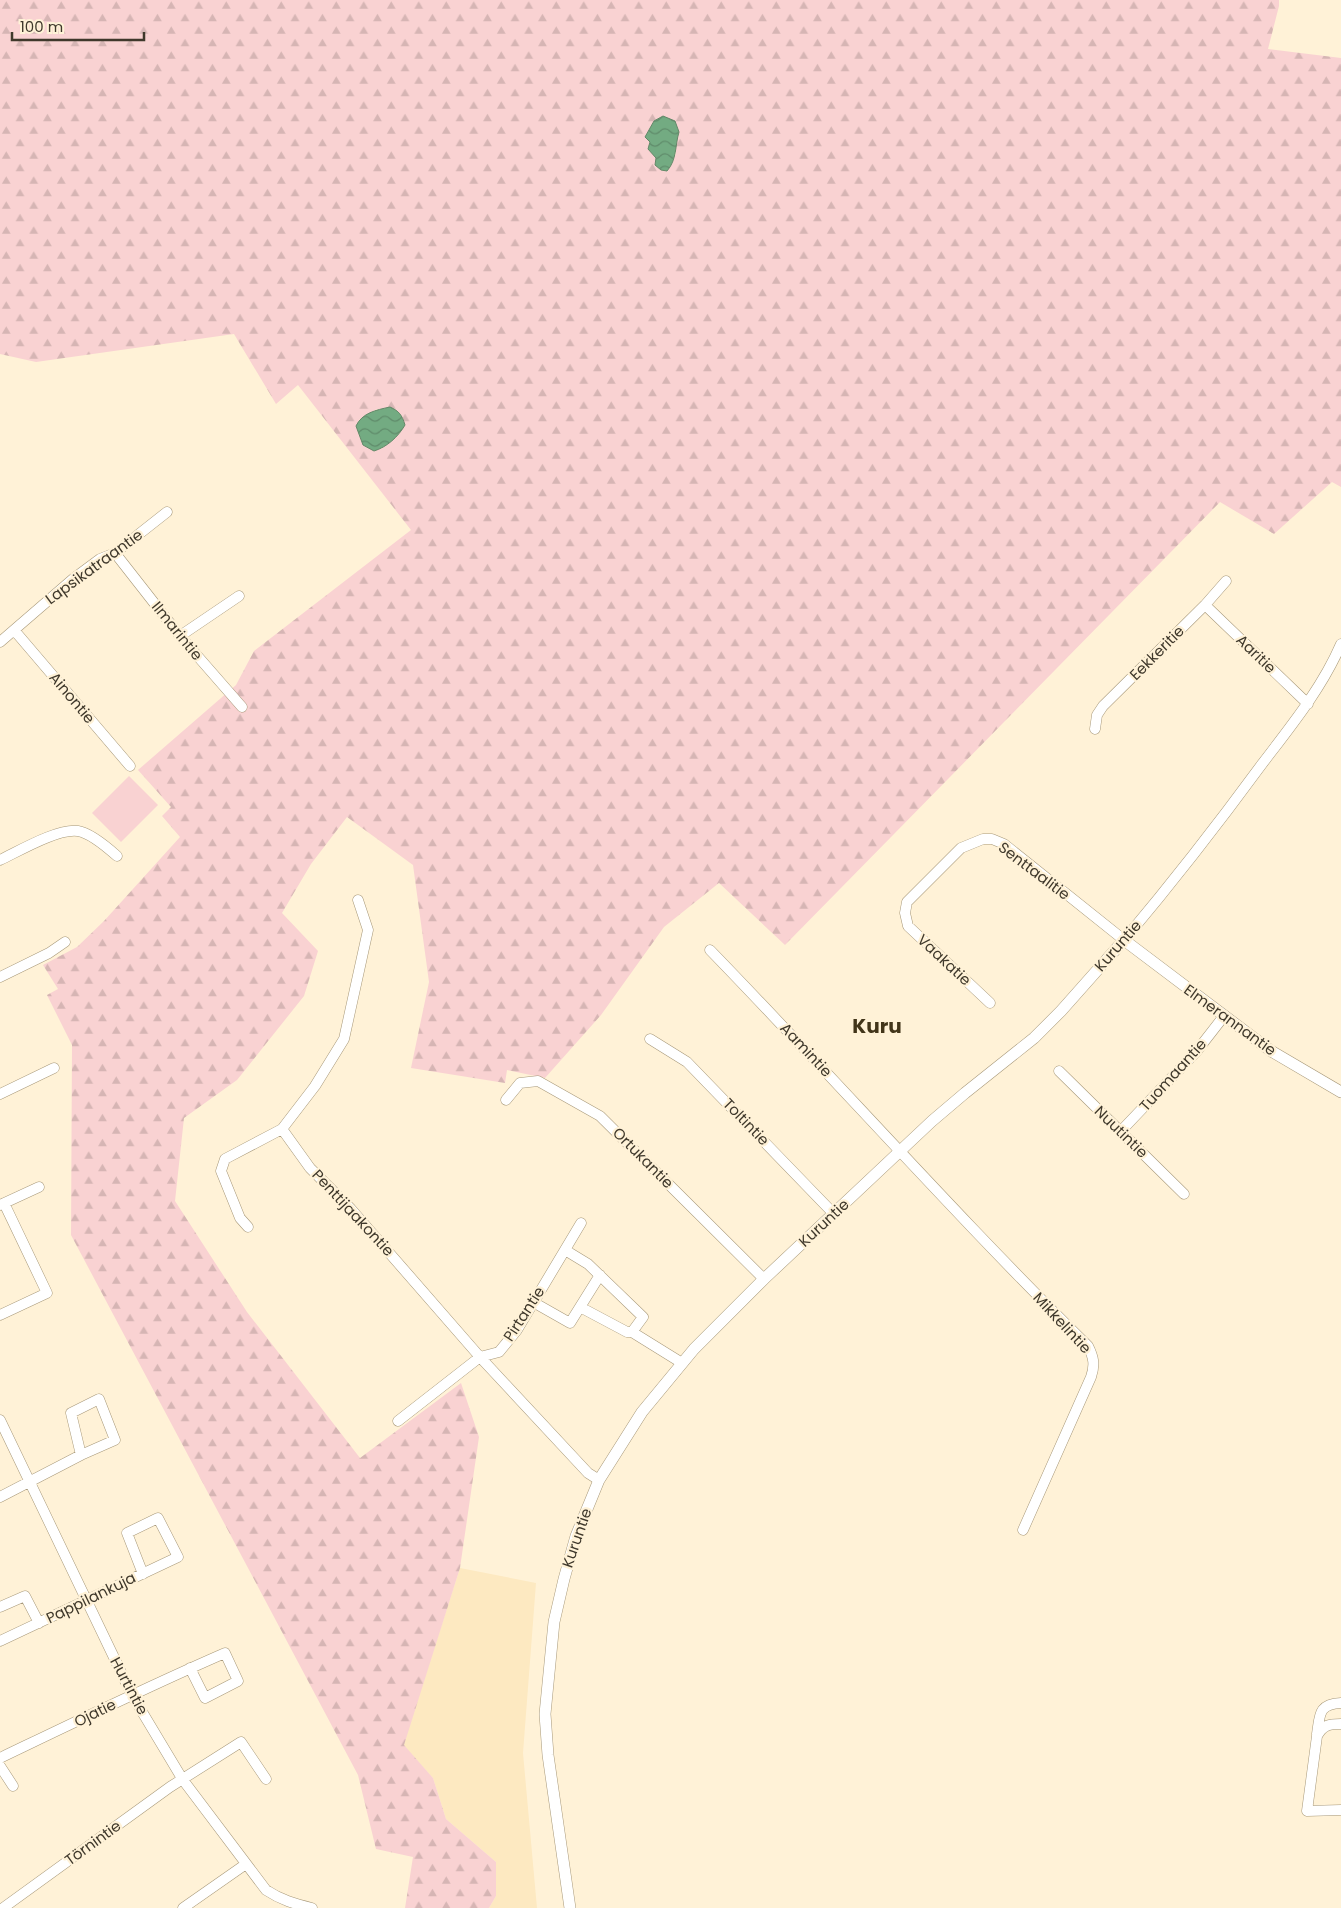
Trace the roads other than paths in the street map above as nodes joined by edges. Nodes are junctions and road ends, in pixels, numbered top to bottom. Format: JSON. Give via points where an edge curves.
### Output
{"nodes":[{"id":1,"x":167,"y":512,"type":"dead end"},
{"id":2,"x":115,"y":553,"type":"junction"},
{"id":3,"x":1226,"y":581,"type":"dead end"},
{"id":4,"x":239,"y":596,"type":"dead end"},
{"id":5,"x":1205,"y":605,"type":"junction"},
{"id":6,"x":14,"y":630,"type":"junction"},
{"id":7,"x":180,"y":636,"type":"junction"},
{"id":8,"x":0,"y":642,"type":"edge"},
{"id":9,"x":1341,"y":644,"type":"edge"},
{"id":10,"x":1308,"y":704,"type":"junction"},
{"id":11,"x":242,"y":707,"type":"dead end"},
{"id":12,"x":1095,"y":729,"type":"dead end"},
{"id":13,"x":130,"y":766,"type":"dead end"},
{"id":14,"x":117,"y":856,"type":"dead end"},
{"id":15,"x":0,"y":860,"type":"edge"},
{"id":16,"x":358,"y":900,"type":"dead end"},
{"id":17,"x":905,"y":913,"type":"joint"},
{"id":18,"x":1124,"y":940,"type":"junction"},
{"id":19,"x":65,"y":942,"type":"dead end"},
{"id":20,"x":710,"y":950,"type":"dead end"},
{"id":21,"x":0,"y":977,"type":"edge"},
{"id":22,"x":990,"y":1003,"type":"dead end"},
{"id":23,"x":1224,"y":1016,"type":"junction"},
{"id":24,"x":650,"y":1039,"type":"dead end"},
{"id":25,"x":54,"y":1068,"type":"dead end"},
{"id":26,"x":1059,"y":1071,"type":"dead end"},
{"id":27,"x":1341,"y":1092,"type":"edge"},
{"id":28,"x":0,"y":1094,"type":"edge"},
{"id":29,"x":506,"y":1100,"type":"dead end"},
{"id":30,"x":282,"y":1128,"type":"junction"},
{"id":31,"x":1120,"y":1132,"type":"junction"},
{"id":32,"x":901,"y":1152,"type":"junction"},
{"id":33,"x":39,"y":1187,"type":"dead end"},
{"id":34,"x":1184,"y":1194,"type":"dead end"},
{"id":35,"x":2,"y":1204,"type":"edge"},
{"id":36,"x":834,"y":1214,"type":"junction"},
{"id":37,"x":581,"y":1223,"type":"dead end"},
{"id":38,"x":248,"y":1227,"type":"dead end"},
{"id":39,"x":565,"y":1250,"type":"junction"},
{"id":40,"x":600,"y":1275,"type":"junction"},
{"id":41,"x":764,"y":1279,"type":"junction"},
{"id":42,"x":533,"y":1302,"type":"junction"},
{"id":43,"x":580,"y":1307,"type":"junction"},
{"id":44,"x":0,"y":1315,"type":"edge"},
{"id":45,"x":632,"y":1332,"type":"junction"},
{"id":46,"x":480,"y":1358,"type":"junction"},
{"id":47,"x":682,"y":1363,"type":"junction"},
{"id":48,"x":0,"y":1420,"type":"edge"},
{"id":49,"x":398,"y":1421,"type":"dead end"},
{"id":50,"x":81,"y":1455,"type":"junction"},
{"id":51,"x":599,"y":1480,"type":"junction"},
{"id":52,"x":30,"y":1482,"type":"junction"},
{"id":53,"x":0,"y":1497,"type":"edge"},
{"id":54,"x":1023,"y":1530,"type":"dead end"},
{"id":55,"x":143,"y":1574,"type":"junction"},
{"id":56,"x":87,"y":1602,"type":"junction"},
{"id":57,"x":0,"y":1607,"type":"edge"},
{"id":58,"x":39,"y":1623,"type":"junction"},
{"id":59,"x":0,"y":1642,"type":"edge"},
{"id":60,"x":190,"y":1668,"type":"junction"},
{"id":61,"x":132,"y":1695,"type":"junction"},
{"id":62,"x":1341,"y":1703,"type":"edge"},
{"id":63,"x":1341,"y":1724,"type":"edge"},
{"id":64,"x":1317,"y":1736,"type":"junction"},
{"id":65,"x":0,"y":1758,"type":"edge"},
{"id":66,"x":0,"y":1766,"type":"edge"},
{"id":67,"x":266,"y":1779,"type":"dead end"},
{"id":68,"x":183,"y":1780,"type":"junction"},
{"id":69,"x":13,"y":1786,"type":"dead end"},
{"id":70,"x":1341,"y":1810,"type":"edge"},
{"id":71,"x":246,"y":1864,"type":"junction"},
{"id":72,"x":3,"y":1908,"type":"edge"},
{"id":73,"x":183,"y":1908,"type":"edge"},
{"id":74,"x":312,"y":1908,"type":"edge"},
{"id":75,"x":570,"y":1908,"type":"edge"}],
"edges":[{"from":1,"to":2,"type":"street","name":"Lapsikatraantie"},
{"from":2,"to":6,"type":"street","name":"Lapsikatraantie","via":[[100,559],[73,579]]},
{"from":2,"to":7,"type":"street","name":"Ilmarintie"},
{"from":3,"to":5,"type":"street","name":"Eekkeritie"},
{"from":4,"to":7,"type":"street"},
{"from":5,"to":10,"type":"street","name":"Aaritie"},
{"from":5,"to":12,"type":"street","name":"Eekkeritie","via":[[1103,706],[1097,715]]},
{"from":6,"to":8,"type":"street","name":"Lapsikatraantie"},
{"from":6,"to":13,"type":"street","name":"Ainontie"},
{"from":7,"to":11,"type":"street","name":"Ilmarintie"},
{"from":9,"to":10,"type":"street","name":"Kuruntie"},
{"from":10,"to":18,"type":"street","name":"Kuruntie","via":[[1187,864]]},
{"from":14,"to":15,"type":"street","via":[[101,842],[78,831],[58,833]]},
{"from":16,"to":30,"type":"street","via":[[368,930],[344,1039],[315,1086]]},
{"from":17,"to":18,"type":"street","name":"Senttaalitie","via":[[907,902],[961,848],[983,839],[992,839],[1019,855]]},
{"from":17,"to":22,"type":"street","name":"Vaakatie","via":[[908,926]]},
{"from":18,"to":23,"type":"street","name":"Elmerannantie"},
{"from":18,"to":32,"type":"street","name":"Kuruntie","via":[[1034,1038],[965,1093]]},
{"from":19,"to":21,"type":"street","via":[[50,953]]},
{"from":20,"to":32,"type":"street","name":"Aamintie"},
{"from":23,"to":27,"type":"street","name":"Elmerannantie","via":[[1271,1051]]},
{"from":23,"to":31,"type":"street","name":"Tuomaantie","via":[[1196,1052]]},
{"from":24,"to":36,"type":"street","name":"Toltintie","via":[[688,1062]]},
{"from":25,"to":28,"type":"street"},
{"from":26,"to":31,"type":"street","name":"Nuutintie"},
{"from":29,"to":41,"type":"street","name":"Ortukantie","via":[[520,1083],[538,1081],[600,1116]]},
{"from":30,"to":38,"type":"street","via":[[225,1159],[221,1170],[240,1218]]},
{"from":30,"to":46,"type":"street","name":"Penttijaakontie","via":[[310,1168],[351,1210]]},
{"from":31,"to":34,"type":"street","name":"Nuutintie"},
{"from":32,"to":36,"type":"street","name":"Kuruntie"},
{"from":32,"to":54,"type":"street","name":"Mikkelintie","via":[[1035,1295],[1088,1346],[1093,1356],[1091,1377]]},
{"from":33,"to":35,"type":"street"},
{"from":35,"to":44,"type":"street","via":[[47,1292]]},
{"from":36,"to":41,"type":"street","name":"Kuruntie"},
{"from":37,"to":39,"type":"street","name":"Pirtantie"},
{"from":39,"to":40,"type":"street"},
{"from":39,"to":42,"type":"street","name":"Pirtantie"},
{"from":40,"to":43,"type":"street"},
{"from":40,"to":45,"type":"street","via":[[643,1317]]},
{"from":41,"to":47,"type":"street","name":"Kuruntie"},
{"from":42,"to":43,"type":"street","via":[[570,1323]]},
{"from":42,"to":46,"type":"street","name":"Pirtantie","via":[[499,1352]]},
{"from":43,"to":45,"type":"street","via":[[626,1332]]},
{"from":45,"to":47,"type":"street"},
{"from":46,"to":49,"type":"street","name":"Pirtantie"},
{"from":46,"to":51,"type":"street","name":"Penttijaakontie","via":[[588,1473]]},
{"from":47,"to":51,"type":"street","name":"Kuruntie","via":[[642,1412]]},
{"from":48,"to":52,"type":"street","name":"Hurtintie"},
{"from":50,"to":50,"type":"street","via":[[71,1413],[99,1400],[114,1440]]},
{"from":50,"to":52,"type":"street"},
{"from":51,"to":75,"type":"street","name":"Kuruntie","via":[[576,1536],[564,1579],[552,1636],[545,1714]]},
{"from":52,"to":53,"type":"street"},
{"from":52,"to":56,"type":"street","name":"Hurtintie"},
{"from":55,"to":55,"type":"street","name":"Pappilankuja","via":[[127,1534],[158,1518],[178,1557]]},
{"from":55,"to":56,"type":"street","name":"Pappilankuja"},
{"from":56,"to":58,"type":"street","name":"Pappilankuja"},
{"from":56,"to":61,"type":"street","name":"Hurtintie"},
{"from":57,"to":58,"type":"street","name":"Pappilankuja","via":[[25,1596]]},
{"from":58,"to":59,"type":"street","name":"Pappilankuja"},
{"from":60,"to":60,"type":"street","name":"Ojatie","via":[[226,1653],[238,1682],[204,1698]]},
{"from":60,"to":61,"type":"street","name":"Ojatie"},
{"from":61,"to":65,"type":"street","name":"Ojatie"},
{"from":61,"to":68,"type":"street","name":"Hurtintie"},
{"from":62,"to":64,"type":"street","via":[[1326,1706],[1321,1711]]},
{"from":63,"to":64,"type":"street","via":[[1322,1728]]},
{"from":64,"to":70,"type":"street","via":[[1307,1812]]},
{"from":66,"to":69,"type":"street"},
{"from":67,"to":68,"type":"street","name":"Törnintie","via":[[241,1742]]},
{"from":68,"to":71,"type":"street","name":"Hurtintie"},
{"from":68,"to":72,"type":"street","name":"Törnintie"},
{"from":71,"to":73,"type":"street"},
{"from":71,"to":74,"type":"street","name":"Hurtintie","via":[[266,1890],[278,1898]]}]}
